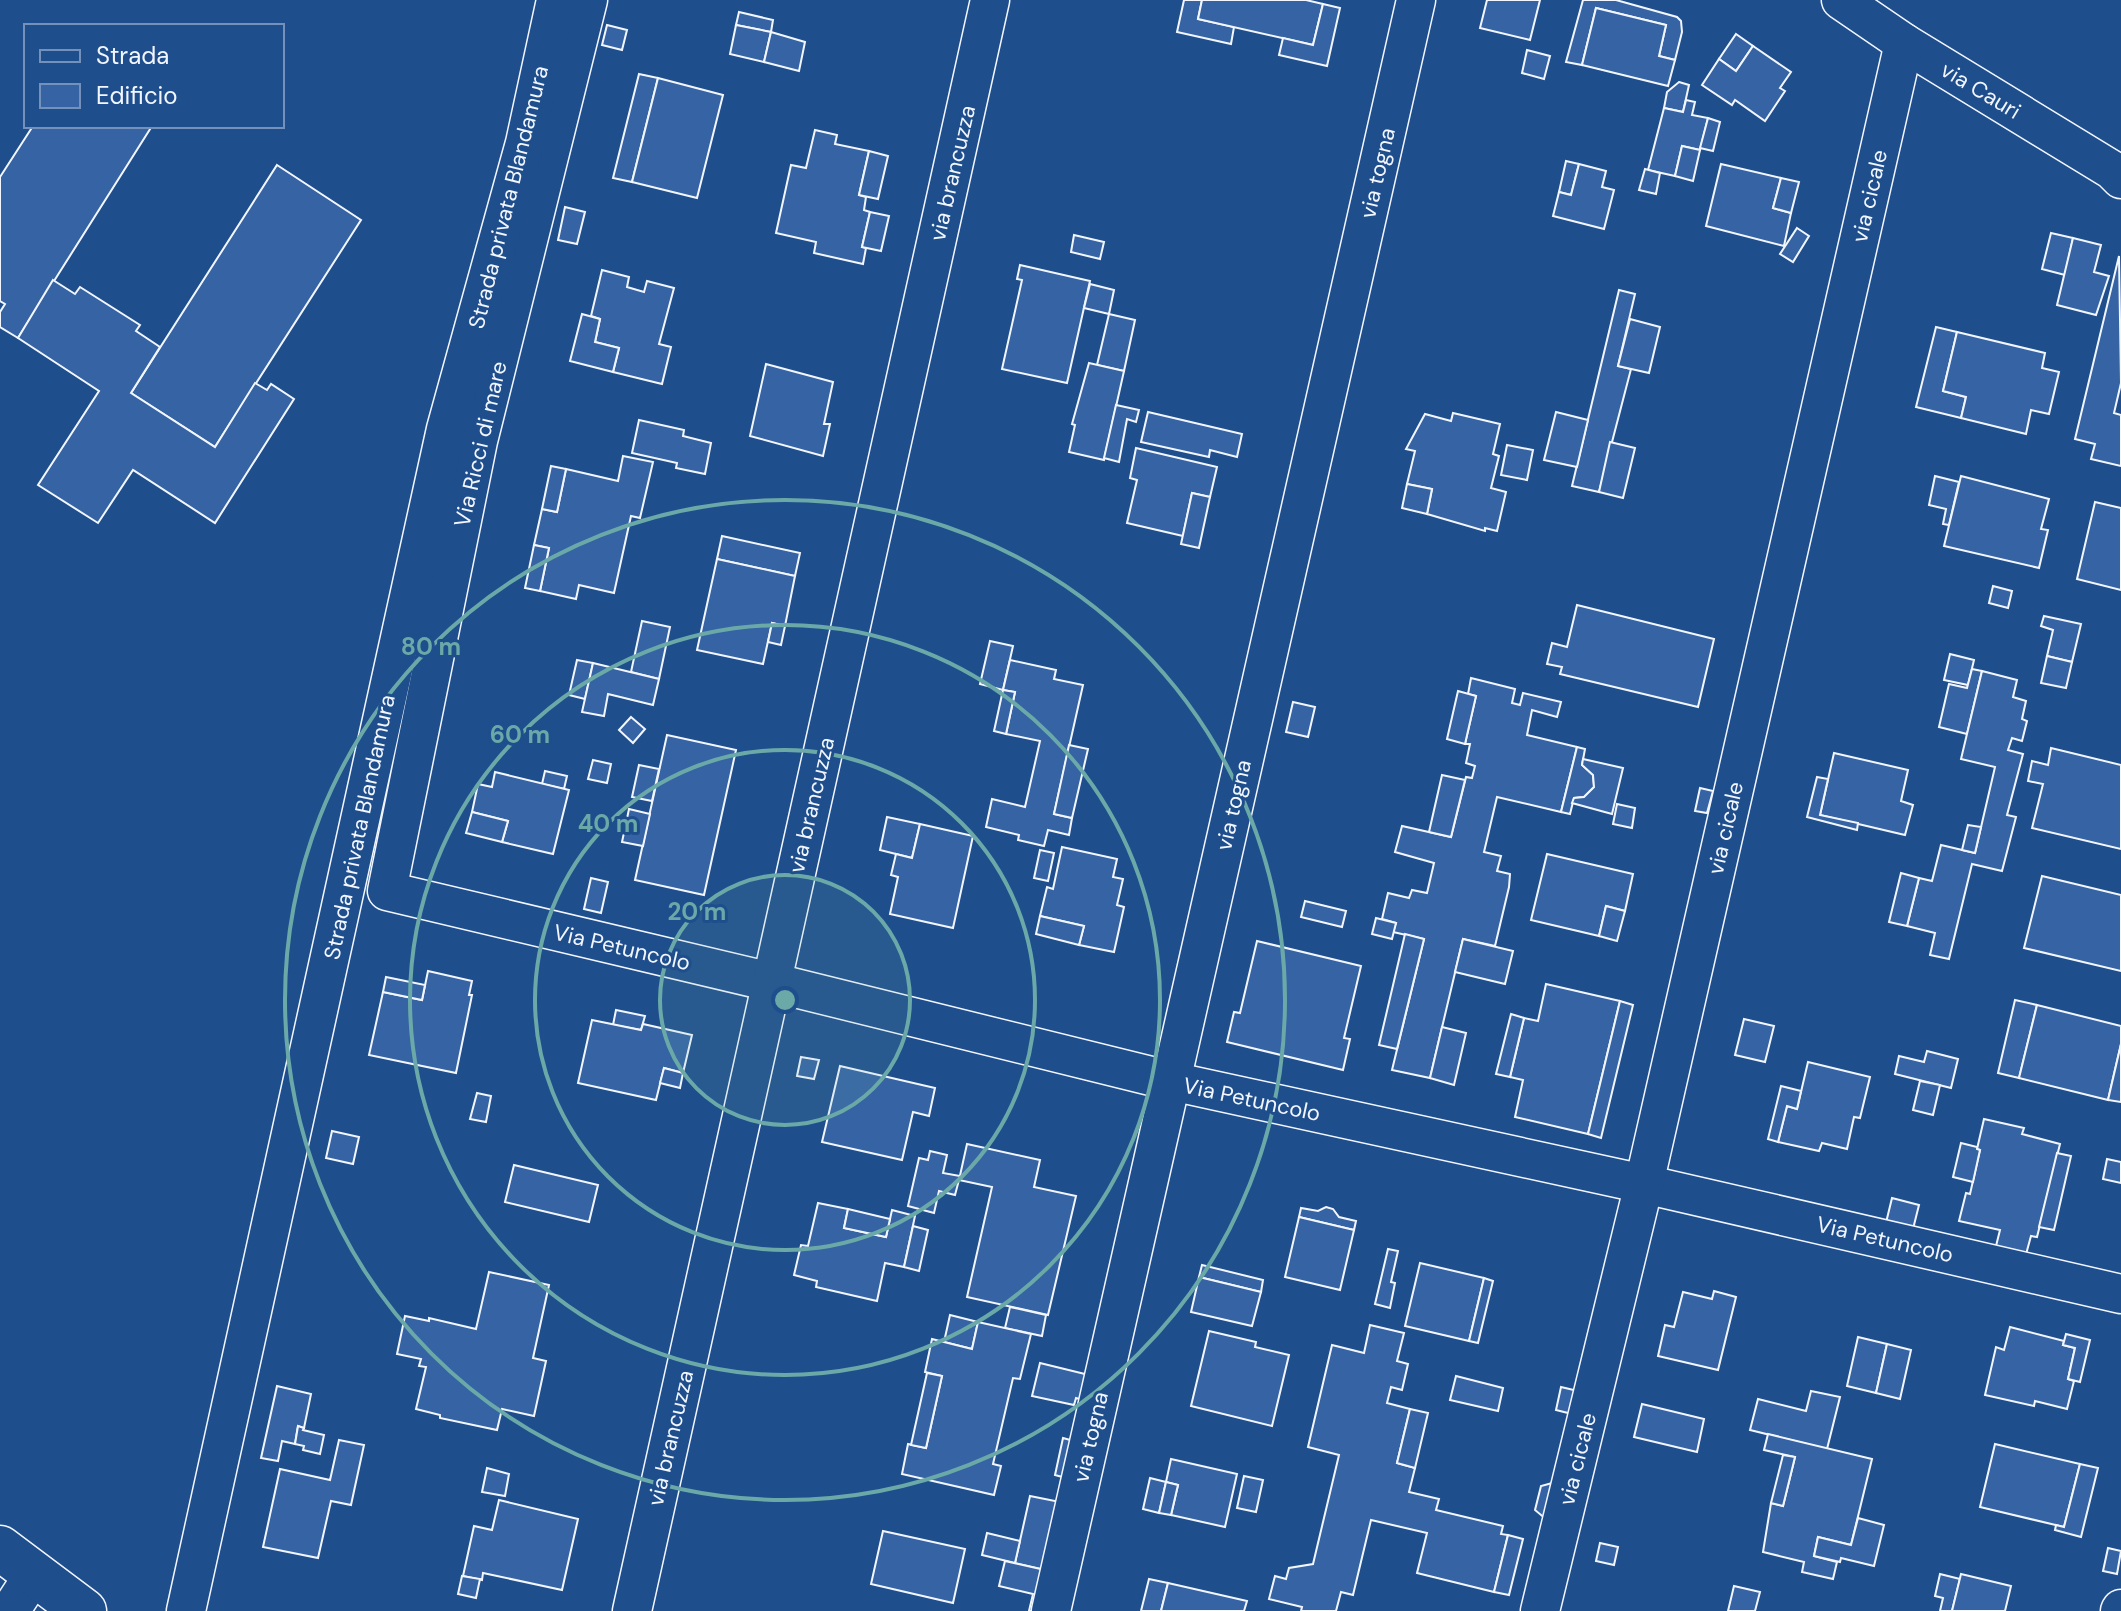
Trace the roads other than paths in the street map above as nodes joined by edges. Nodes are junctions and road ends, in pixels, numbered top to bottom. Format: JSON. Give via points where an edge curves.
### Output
{"nodes":[{"id":1,"x":556,"y":0,"type":"edge"},
{"id":2,"x":588,"y":0,"type":"edge"},
{"id":3,"x":990,"y":0,"type":"edge"},
{"id":4,"x":1416,"y":0,"type":"edge"},
{"id":5,"x":1841,"y":0,"type":"edge"},
{"id":6,"x":1904,"y":43,"type":"junction"},
{"id":7,"x":537,"y":146,"type":"junction"},
{"id":8,"x":2121,"y":179,"type":"edge"},
{"id":9,"x":462,"y":435,"type":"junction"},
{"id":10,"x":387,"y":891,"type":"joint"},
{"id":11,"x":771,"y":982,"type":"junction"},
{"id":12,"x":1171,"y":1081,"type":"junction"},
{"id":13,"x":1644,"y":1184,"type":"junction"},
{"id":14,"x":2121,"y":1294,"type":"edge"},
{"id":15,"x":0,"y":1548,"type":"edge"},
{"id":16,"x":35,"y":1573,"type":"junction"},
{"id":17,"x":10,"y":1611,"type":"edge"},
{"id":18,"x":84,"y":1611,"type":"edge"},
{"id":19,"x":186,"y":1611,"type":"edge"},
{"id":20,"x":632,"y":1611,"type":"edge"},
{"id":21,"x":1051,"y":1611,"type":"edge"},
{"id":22,"x":1540,"y":1611,"type":"edge"}],
"edges":[{"from":1,"to":7,"type":"street","name":"Strada privata Blandamura"},
{"from":2,"to":7,"type":"street"},
{"from":3,"to":11,"type":"street","name":"via brancuzza"},
{"from":4,"to":12,"type":"street","name":"via togna"},
{"from":5,"to":6,"type":"street","name":"via Cauri"},
{"from":6,"to":8,"type":"street","name":"via Cauri"},
{"from":6,"to":13,"type":"street","name":"via cicale"},
{"from":7,"to":9,"type":"street","name":"Strada privata Blandamura"},
{"from":9,"to":10,"type":"street","name":"Via Ricci di mare"},
{"from":9,"to":19,"type":"street","name":"Strada privata Blandamura"},
{"from":10,"to":11,"type":"street","name":"Via Petuncolo"},
{"from":11,"to":12,"type":"street","name":"Via Petuncolo"},
{"from":11,"to":20,"type":"street","name":"via brancuzza"},
{"from":12,"to":13,"type":"street","name":"Via Petuncolo"},
{"from":12,"to":21,"type":"street","name":"via togna"},
{"from":13,"to":14,"type":"street","name":"Via Petuncolo"},
{"from":13,"to":22,"type":"street","name":"via cicale"},
{"from":15,"to":16,"type":"main road"},
{"from":16,"to":17,"type":"street"},
{"from":16,"to":18,"type":"main road"}]}
